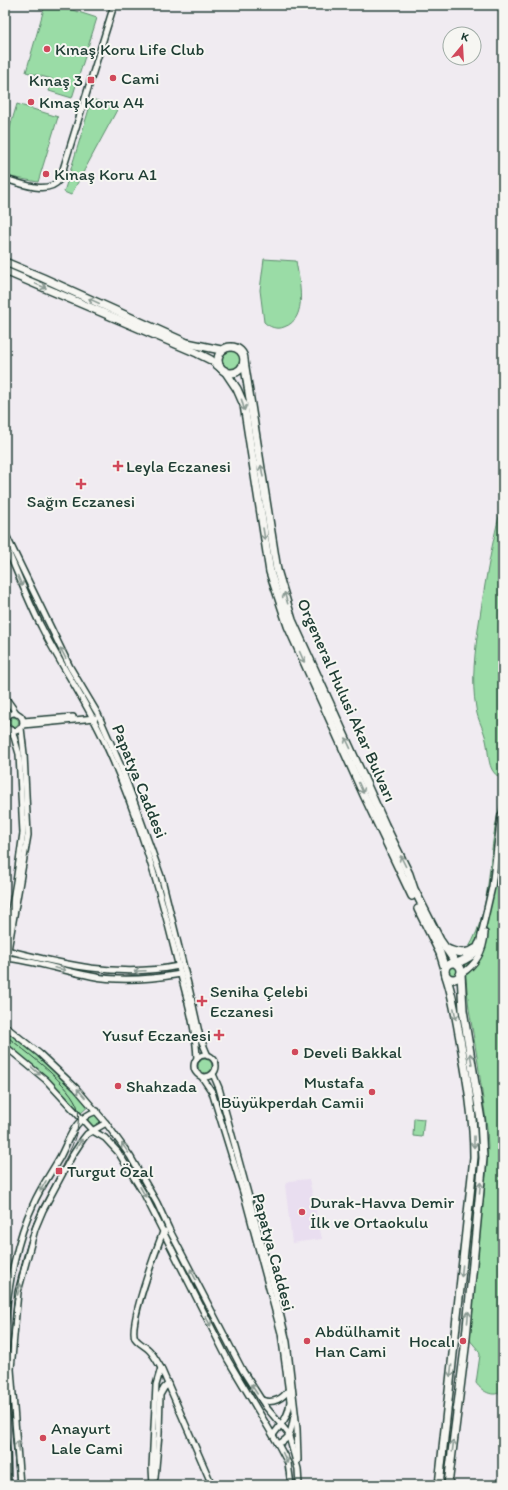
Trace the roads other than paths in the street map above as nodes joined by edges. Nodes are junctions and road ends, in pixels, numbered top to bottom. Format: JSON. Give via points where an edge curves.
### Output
{"nodes":[{"id":1,"x":114,"y":5,"type":"edge"},
{"id":2,"x":5,"y":179,"type":"edge"},
{"id":3,"x":5,"y":262,"type":"edge"},
{"id":4,"x":5,"y":271,"type":"edge"},
{"id":5,"x":221,"y":350,"type":"junction"},
{"id":6,"x":244,"y":361,"type":"junction"},
{"id":7,"x":223,"y":370,"type":"junction"},
{"id":8,"x":5,"y":533,"type":"edge"},
{"id":9,"x":5,"y":545,"type":"edge"},
{"id":10,"x":5,"y":697,"type":"edge"},
{"id":11,"x":5,"y":705,"type":"edge"},
{"id":12,"x":17,"y":714,"type":"junction"},
{"id":13,"x":95,"y":716,"type":"junction"},
{"id":14,"x":7,"y":718,"type":"edge"},
{"id":15,"x":22,"y":724,"type":"junction"},
{"id":16,"x":9,"y":729,"type":"edge"},
{"id":17,"x":503,"y":813,"type":"edge"},
{"id":18,"x":166,"y":903,"type":"junction"},
{"id":19,"x":484,"y":924,"type":"junction"},
{"id":20,"x":479,"y":944,"type":"junction"},
{"id":21,"x":5,"y":945,"type":"edge"},
{"id":22,"x":445,"y":948,"type":"junction"},
{"id":23,"x":6,"y":950,"type":"edge"},
{"id":24,"x":5,"y":958,"type":"edge"},
{"id":25,"x":456,"y":963,"type":"junction"},
{"id":26,"x":179,"y":966,"type":"junction"},
{"id":27,"x":446,"y":973,"type":"junction"},
{"id":28,"x":181,"y":974,"type":"junction"},
{"id":29,"x":461,"y":974,"type":"junction"},
{"id":30,"x":5,"y":1026,"type":"edge"},
{"id":31,"x":5,"y":1046,"type":"edge"},
{"id":32,"x":208,"y":1056,"type":"junction"},
{"id":33,"x":197,"y":1059,"type":"junction"},
{"id":34,"x":212,"y":1074,"type":"junction"},
{"id":35,"x":202,"y":1077,"type":"junction"},
{"id":36,"x":97,"y":1111,"type":"junction"},
{"id":37,"x":82,"y":1119,"type":"junction"},
{"id":38,"x":106,"y":1123,"type":"junction"},
{"id":39,"x":93,"y":1131,"type":"junction"},
{"id":40,"x":169,"y":1229,"type":"junction"},
{"id":41,"x":163,"y":1231,"type":"junction"},
{"id":42,"x":261,"y":1247,"type":"junction"},
{"id":43,"x":273,"y":1293,"type":"junction"},
{"id":44,"x":5,"y":1323,"type":"edge"},
{"id":45,"x":161,"y":1368,"type":"junction"},
{"id":46,"x":168,"y":1384,"type":"junction"},
{"id":47,"x":288,"y":1388,"type":"junction"},
{"id":48,"x":262,"y":1400,"type":"junction"},
{"id":49,"x":295,"y":1412,"type":"junction"},
{"id":50,"x":280,"y":1425,"type":"junction"},
{"id":51,"x":272,"y":1435,"type":"junction"},
{"id":52,"x":289,"y":1437,"type":"junction"},
{"id":53,"x":5,"y":1440,"type":"edge"},
{"id":54,"x":278,"y":1444,"type":"junction"},
{"id":55,"x":298,"y":1469,"type":"junction"},
{"id":56,"x":8,"y":1485,"type":"edge"},
{"id":57,"x":20,"y":1485,"type":"edge"},
{"id":58,"x":154,"y":1485,"type":"edge"},
{"id":59,"x":212,"y":1485,"type":"edge"},
{"id":60,"x":290,"y":1485,"type":"edge"},
{"id":61,"x":299,"y":1485,"type":"edge"},
{"id":62,"x":439,"y":1485,"type":"edge"},
{"id":63,"x":448,"y":1485,"type":"edge"}],
"edges":[{"from":1,"to":2,"type":"street","via":[[60,180],[54,186],[43,188]]},
{"from":5,"to":3,"type":"main road","one_way":true,"via":[[187,343]]},
{"from":4,"to":7,"type":"main road","name":"Orgeneral Hulusi Akar Bulvarı","one_way":true,"via":[[197,353]]},
{"from":5,"to":6,"type":"main road","via":[[229,346],[238,348],[243,354]]},
{"from":5,"to":7,"type":"main road","via":[[217,360]]},
{"from":6,"to":7,"type":"main road","via":[[242,368],[236,372]]},
{"from":22,"to":6,"type":"main road","name":"Orgeneral Hulusi Akar Bulvarı","one_way":true,"via":[[414,889],[292,620],[277,570]]},
{"from":7,"to":27,"type":"main road","name":"Orgeneral Hulusi Akar Bulvarı","one_way":true,"via":[[237,389],[244,405],[270,572],[288,626],[364,795],[440,953]]},
{"from":13,"to":8,"type":"street","name":"Papatya Caddesi","one_way":true},
{"from":9,"to":13,"type":"street","name":"Papatya Caddesi","one_way":true,"via":[[42,628]]},
{"from":10,"to":12,"type":"street"},
{"from":11,"to":14,"type":"street"},
{"from":12,"to":14,"type":"street"},
{"from":12,"to":15,"type":"street","via":[[21,716]]},
{"from":13,"to":15,"type":"street"},
{"from":13,"to":18,"type":"street","name":"Papatya Caddesi","via":[[138,823]]},
{"from":14,"to":16,"type":"street"},
{"from":15,"to":16,"type":"street","via":[[17,730]]},
{"from":15,"to":23,"type":"street","via":[[28,835]]},
{"from":16,"to":21,"type":"street","via":[[19,754],[23,833]]},
{"from":17,"to":19,"type":"street"},
{"from":18,"to":26,"type":"street","name":"Papatya Caddesi"},
{"from":18,"to":32,"type":"street","name":"Papatya Caddesi","via":[[200,1037]]},
{"from":19,"to":20,"type":"street"},
{"from":19,"to":29,"type":"street","via":[[484,940],[476,961]]},
{"from":20,"to":22,"type":"main road","via":[[472,951],[463,953]]},
{"from":20,"to":25,"type":"main road","via":[[472,955]]},
{"from":22,"to":25,"type":"main road","name":"Orgeneral Hulusi Akar Bulvarı"},
{"from":23,"to":24,"type":"street","via":[[9,956]]},
{"from":26,"to":23,"type":"street","one_way":true,"via":[[142,971],[107,971]]},
{"from":24,"to":28,"type":"street","one_way":true,"via":[[93,976],[139,979]]},
{"from":25,"to":27,"type":"main road","via":[[448,965]]},
{"from":25,"to":29,"type":"main road"},
{"from":26,"to":28,"type":"street","name":"Papatya Caddesi"},
{"from":27,"to":29,"type":"main road","via":[[453,979]]},
{"from":27,"to":62,"type":"main road","name":"Orgeneral Hulusi Akar Bulvarı","one_way":true,"via":[[466,1078],[474,1133],[474,1157]]},
{"from":28,"to":33,"type":"street","name":"Papatya Caddesi"},
{"from":63,"to":29,"type":"main road","one_way":true,"via":[[465,1348],[483,1158],[481,1120],[463,1010]]},
{"from":36,"to":30,"type":"street","one_way":true,"via":[[50,1063]]},
{"from":31,"to":37,"type":"street","one_way":true,"via":[[46,1080]]},
{"from":32,"to":33,"type":"street"},
{"from":32,"to":34,"type":"street","via":[[215,1064]]},
{"from":33,"to":35,"type":"street","via":[[194,1069]]},
{"from":34,"to":35,"type":"street"},
{"from":34,"to":42,"type":"street","name":"Papatya Caddesi","via":[[219,1088]]},
{"from":35,"to":42,"type":"street","name":"Papatya Caddesi","via":[[215,1100]]},
{"from":36,"to":37,"type":"street"},
{"from":36,"to":38,"type":"street"},
{"from":37,"to":39,"type":"street"},
{"from":37,"to":44,"type":"street","one_way":true,"via":[[72,1132],[25,1223],[9,1291]]},
{"from":38,"to":39,"type":"street"},
{"from":40,"to":38,"type":"street","one_way":true,"via":[[145,1180]]},
{"from":39,"to":41,"type":"street","one_way":true,"via":[[106,1138],[118,1152]]},
{"from":57,"to":39,"type":"street","one_way":true,"via":[[11,1369],[18,1292],[35,1229],[43,1210],[72,1156],[83,1139]]},
{"from":40,"to":41,"type":"street"},
{"from":48,"to":40,"type":"street","one_way":true,"via":[[235,1357]]},
{"from":41,"to":45,"type":"street","via":[[150,1267],[133,1330],[136,1339],[152,1354]]},
{"from":41,"to":51,"type":"street","one_way":true,"via":[[231,1365]]},
{"from":42,"to":43,"type":"street","name":"Papatya Caddesi"},
{"from":43,"to":47,"type":"street","name":"Papatya Caddesi","via":[[284,1348]]},
{"from":43,"to":49,"type":"street","name":"Papatya Caddesi","via":[[287,1342]]},
{"from":45,"to":46,"type":"street"},
{"from":45,"to":58,"type":"street","via":[[156,1385],[152,1468]]},
{"from":46,"to":58,"type":"street","via":[[160,1395]]},
{"from":46,"to":59,"type":"street"},
{"from":47,"to":48,"type":"street","via":[[285,1395],[279,1399]]},
{"from":47,"to":50,"type":"street","name":"Papatya Caddesi","via":[[289,1412]]},
{"from":48,"to":50,"type":"street"},
{"from":49,"to":52,"type":"street"},
{"from":49,"to":55,"type":"street","name":"Papatya Caddesi"},
{"from":50,"to":51,"type":"street","name":"Papatya Caddesi"},
{"from":50,"to":52,"type":"street"},
{"from":51,"to":54,"type":"street"},
{"from":52,"to":54,"type":"street","via":[[285,1442]]},
{"from":52,"to":55,"type":"street"},
{"from":53,"to":56,"type":"street"},
{"from":54,"to":60,"type":"street","one_way":true,"via":[[288,1463]]},
{"from":55,"to":61,"type":"street"}]}
